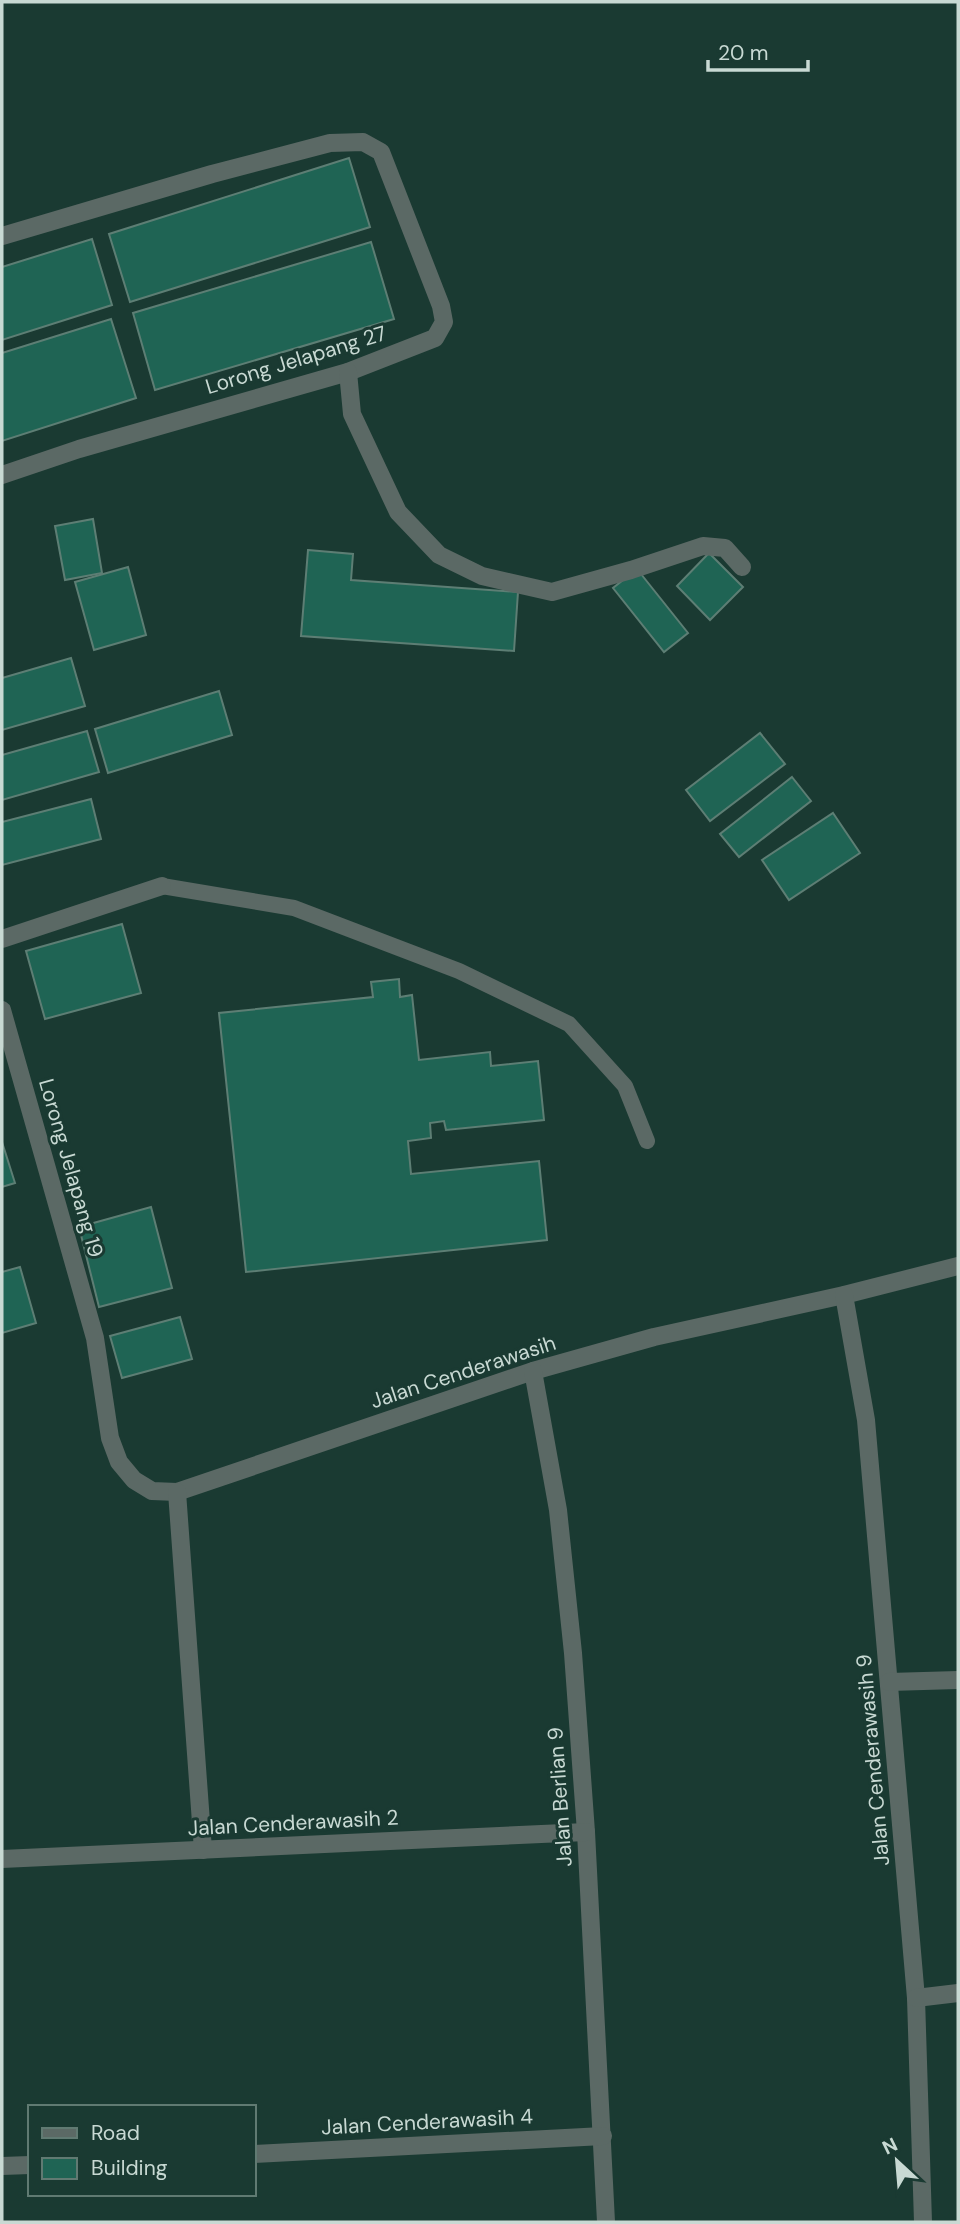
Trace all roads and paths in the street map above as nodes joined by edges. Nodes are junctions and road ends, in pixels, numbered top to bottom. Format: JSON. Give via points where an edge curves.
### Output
{"nodes":[{"id":1,"x":2,"y":236,"type":"edge"},
{"id":2,"x":348,"y":372,"type":"junction"},
{"id":3,"x":2,"y":475,"type":"edge"},
{"id":4,"x":742,"y":567,"type":"dead end"},
{"id":5,"x":162,"y":886,"type":"joint"},
{"id":6,"x":2,"y":939,"type":"edge"},
{"id":7,"x":2,"y":1010,"type":"edge"},
{"id":8,"x":647,"y":1141,"type":"dead end"},
{"id":9,"x":958,"y":1266,"type":"edge"},
{"id":10,"x":844,"y":1295,"type":"junction"},
{"id":11,"x":95,"y":1338,"type":"joint"},
{"id":12,"x":533,"y":1371,"type":"junction"},
{"id":13,"x":177,"y":1492,"type":"junction"},
{"id":14,"x":958,"y":1680,"type":"edge"},
{"id":15,"x":889,"y":1682,"type":"junction"},
{"id":16,"x":586,"y":1832,"type":"junction"},
{"id":17,"x":203,"y":1850,"type":"junction"},
{"id":18,"x":2,"y":1858,"type":"edge"},
{"id":19,"x":958,"y":1993,"type":"edge"},
{"id":20,"x":916,"y":1998,"type":"junction"},
{"id":21,"x":603,"y":2136,"type":"junction"},
{"id":22,"x":256,"y":2154,"type":"edge"},
{"id":23,"x":28,"y":2165,"type":"edge"},
{"id":24,"x":2,"y":2166,"type":"edge"},
{"id":25,"x":606,"y":2222,"type":"edge"},
{"id":26,"x":923,"y":2222,"type":"edge"}],
"edges":[{"from":1,"to":2,"type":"street","name":"Lorong Jelapang 27","via":[[317,146],[363,142],[381,152],[444,322],[435,338]]},
{"from":2,"to":3,"type":"street","name":"Lorong Jelapang 27"},
{"from":2,"to":4,"type":"street","via":[[352,414],[398,512],[439,555],[482,576],[552,592],[703,546],[725,548]]},
{"from":5,"to":6,"type":"street"},
{"from":5,"to":8,"type":"lane","via":[[294,908],[458,971],[569,1024],[625,1086]]},
{"from":7,"to":11,"type":"street","name":"Lorong Jelapang 19"},
{"from":9,"to":10,"type":"street","name":"Jalan Cenderawasih"},
{"from":10,"to":12,"type":"street","name":"Jalan Cenderawasih","via":[[654,1336]]},
{"from":10,"to":15,"type":"street","name":"Jalan Cenderawasih 9","via":[[866,1420]]},
{"from":11,"to":13,"type":"street","name":"Jalan Cenderawasih","via":[[110,1438],[120,1462],[134,1480],[152,1491]]},
{"from":12,"to":13,"type":"street","name":"Jalan Cenderawasih"},
{"from":12,"to":16,"type":"street","name":"Jalan Berlian 9","via":[[558,1510]]},
{"from":13,"to":17,"type":"street"},
{"from":14,"to":15,"type":"street"},
{"from":15,"to":20,"type":"street","name":"Jalan Cenderawasih 9"},
{"from":16,"to":17,"type":"street","name":"Jalan Cenderawasih 2"},
{"from":16,"to":21,"type":"street","name":"Jalan Berlian 9"},
{"from":17,"to":18,"type":"street","name":"Jalan Cenderawasih 2"},
{"from":19,"to":20,"type":"street"},
{"from":20,"to":26,"type":"street","name":"Jalan Cenderawasih 9"},
{"from":21,"to":22,"type":"street","name":"Jalan Cenderawasih 4"},
{"from":21,"to":25,"type":"street","name":"Jalan Berlian 9"},
{"from":23,"to":24,"type":"street"}]}
